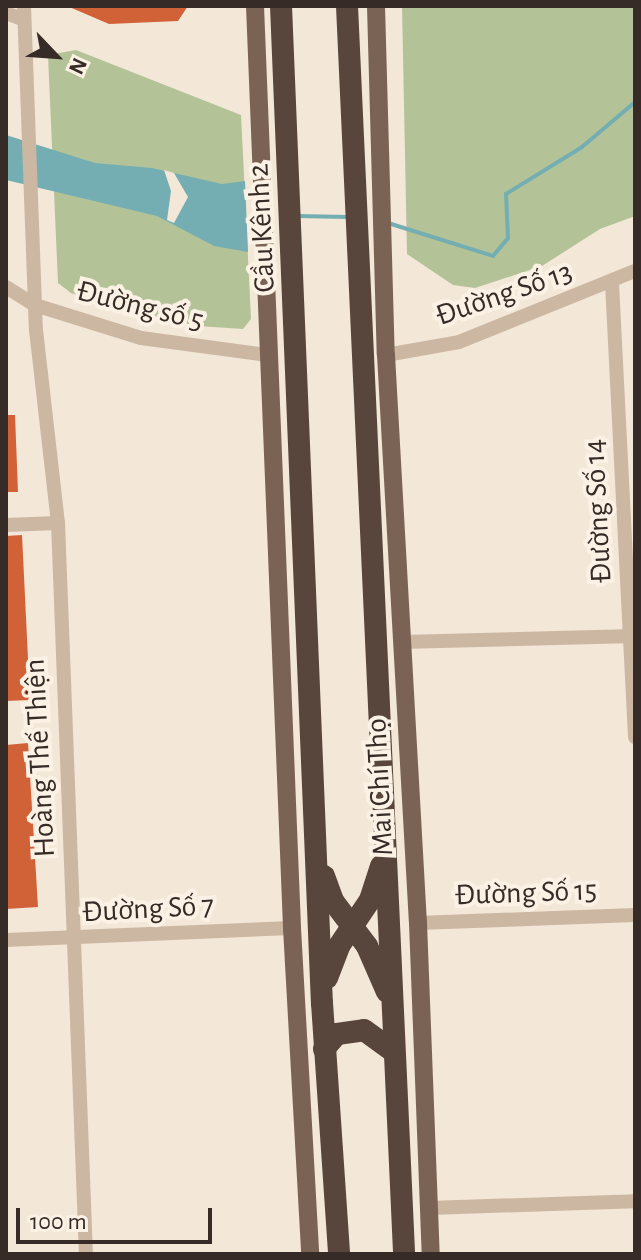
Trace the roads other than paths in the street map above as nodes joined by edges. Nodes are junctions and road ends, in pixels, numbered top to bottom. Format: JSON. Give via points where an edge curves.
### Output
{"nodes":[{"id":1,"x":255,"y":6,"type":"edge"},
{"id":2,"x":281,"y":6,"type":"edge"},
{"id":3,"x":347,"y":6,"type":"edge"},
{"id":4,"x":376,"y":6,"type":"edge"},
{"id":5,"x":6,"y":13,"type":"edge"},
{"id":6,"x":24,"y":13,"type":"edge"},
{"id":7,"x":635,"y":271,"type":"edge"},
{"id":8,"x":612,"y":283,"type":"junction"},
{"id":9,"x":6,"y":287,"type":"edge"},
{"id":10,"x":35,"y":305,"type":"junction"},
{"id":11,"x":267,"y":355,"type":"junction"},
{"id":12,"x":386,"y":355,"type":"junction"},
{"id":13,"x":58,"y":523,"type":"junction"},
{"id":14,"x":6,"y":525,"type":"edge"},
{"id":15,"x":632,"y":636,"type":"edge"},
{"id":16,"x":402,"y":642,"type":"junction"},
{"id":17,"x":635,"y":737,"type":"edge"},
{"id":18,"x":386,"y":850,"type":"junction"},
{"id":19,"x":316,"y":852,"type":"junction"},
{"id":20,"x":635,"y":915,"type":"edge"},
{"id":21,"x":418,"y":923,"type":"junction"},
{"id":22,"x":389,"y":925,"type":"junction"},
{"id":23,"x":353,"y":926,"type":"junction"},
{"id":24,"x":292,"y":928,"type":"junction"},
{"id":25,"x":320,"y":928,"type":"junction"},
{"id":26,"x":74,"y":938,"type":"junction"},
{"id":27,"x":6,"y":940,"type":"edge"},
{"id":28,"x":322,"y":1003,"type":"junction"},
{"id":29,"x":393,"y":1007,"type":"junction"},
{"id":30,"x":324,"y":1049,"type":"junction"},
{"id":31,"x":394,"y":1052,"type":"junction"},
{"id":32,"x":635,"y":1201,"type":"edge"},
{"id":33,"x":429,"y":1208,"type":"junction"},
{"id":34,"x":86,"y":1254,"type":"edge"},
{"id":35,"x":310,"y":1254,"type":"edge"},
{"id":36,"x":339,"y":1254,"type":"edge"},
{"id":37,"x":404,"y":1254,"type":"edge"},
{"id":38,"x":431,"y":1254,"type":"edge"}],
"edges":[{"from":1,"to":11,"type":"main road","name":"Cầu Kênh 2"},
{"from":2,"to":19,"type":"highway","name":"Cầu Kênh 2"},
{"from":3,"to":18,"type":"highway","name":"Mai Chí Thọ"},
{"from":4,"to":12,"type":"main road","name":"Mai Chí Thọ"},
{"from":5,"to":6,"type":"street"},
{"from":6,"to":10,"type":"street","name":"Hoàng Thế Thiện"},
{"from":7,"to":8,"type":"street","name":"Đường Số 13"},
{"from":8,"to":12,"type":"street","name":"Đường Số 13","via":[[459,342]]},
{"from":8,"to":15,"type":"street","name":"Đường Số 14"},
{"from":9,"to":10,"type":"street","name":"Đường số 5"},
{"from":10,"to":11,"type":"street","name":"Đường số 5","via":[[152,341]]},
{"from":10,"to":13,"type":"street","name":"Hoàng Thế Thiện"},
{"from":11,"to":24,"type":"main road"},
{"from":12,"to":16,"type":"main road","name":"Mai Chí Thọ"},
{"from":13,"to":14,"type":"street"},
{"from":13,"to":26,"type":"street","name":"Hoàng Thế Thiện"},
{"from":15,"to":16,"type":"street"},
{"from":15,"to":17,"type":"street","name":"Đường Số 14"},
{"from":16,"to":21,"type":"main road","name":"Mai Chí Thọ"},
{"from":18,"to":22,"type":"highway","name":"Mai Chí Thọ"},
{"from":18,"to":23,"type":"highway","via":[[370,900]]},
{"from":19,"to":23,"type":"highway","via":[[333,901]]},
{"from":19,"to":25,"type":"highway"},
{"from":20,"to":21,"type":"street","name":"Đường Số 15"},
{"from":21,"to":22,"type":"main road"},
{"from":21,"to":33,"type":"main road","name":"Mai Chí Thọ"},
{"from":22,"to":23,"type":"highway"},
{"from":22,"to":29,"type":"highway","name":"Mai Chí Thọ"},
{"from":23,"to":25,"type":"highway"},
{"from":23,"to":28,"type":"highway","via":[[329,969]]},
{"from":23,"to":29,"type":"highway"},
{"from":24,"to":25,"type":"main road"},
{"from":24,"to":26,"type":"street","name":"Đường Số 7"},
{"from":24,"to":35,"type":"main road"},
{"from":25,"to":28,"type":"highway"},
{"from":26,"to":27,"type":"street","name":"Đường Số 7"},
{"from":26,"to":34,"type":"street","name":"Hoàng Thế Thiện"},
{"from":28,"to":30,"type":"highway"},
{"from":29,"to":31,"type":"highway","name":"Mai Chí Thọ"},
{"from":30,"to":31,"type":"highway","via":[[337,1034],[364,1030]]},
{"from":30,"to":36,"type":"highway"},
{"from":31,"to":37,"type":"highway","name":"Mai Chí Thọ"},
{"from":32,"to":33,"type":"street"},
{"from":33,"to":38,"type":"main road","name":"Mai Chí Thọ"}]}
